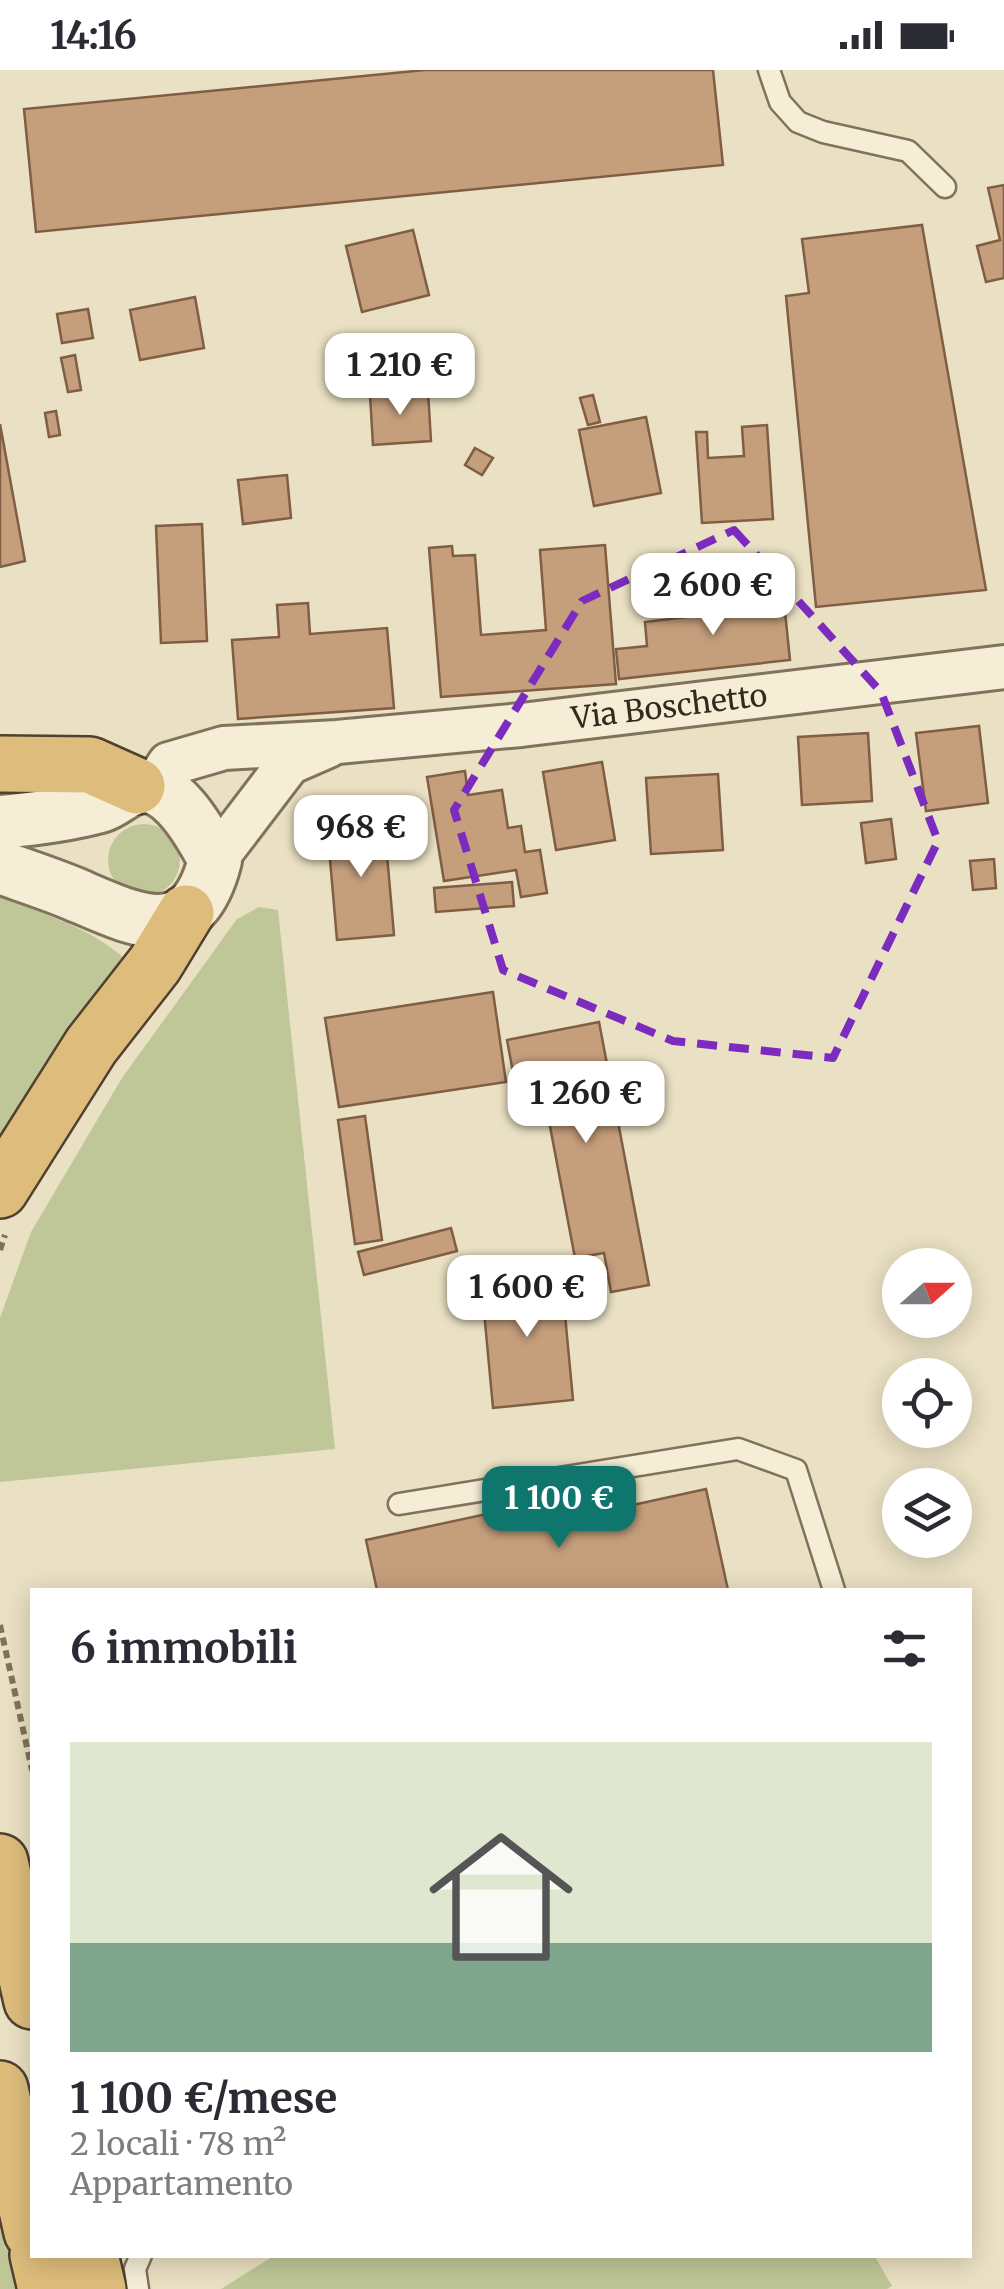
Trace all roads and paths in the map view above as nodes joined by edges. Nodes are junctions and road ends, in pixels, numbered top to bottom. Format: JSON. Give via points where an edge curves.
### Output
{"nodes":[{"id":1,"x":769,"y":70,"type":"edge"},
{"id":2,"x":946,"y":187,"type":"dead end"},
{"id":3,"x":1004,"y":667,"type":"edge"},
{"id":4,"x":338,"y":742,"type":"junction"},
{"id":5,"x":0,"y":764,"type":"edge"},
{"id":6,"x":145,"y":787,"type":"junction"},
{"id":7,"x":0,"y":822,"type":"edge"},
{"id":8,"x":216,"y":860,"type":"junction"},
{"id":9,"x":0,"y":868,"type":"edge"},
{"id":10,"x":186,"y":913,"type":"junction"},
{"id":11,"x":0,"y":1190,"type":"edge"},
{"id":12,"x":399,"y":1504,"type":"dead end"},
{"id":13,"x":833,"y":1588,"type":"edge"},
{"id":14,"x":0,"y":1625,"type":"edge"},
{"id":15,"x":30,"y":1761,"type":"edge"},
{"id":16,"x":0,"y":1862,"type":"edge"},
{"id":17,"x":27,"y":1953,"type":"edge"},
{"id":18,"x":30,"y":1981,"type":"edge"},
{"id":19,"x":0,"y":2088,"type":"edge"},
{"id":20,"x":30,"y":2223,"type":"edge"},
{"id":21,"x":39,"y":2258,"type":"edge"},
{"id":22,"x":91,"y":2258,"type":"edge"},
{"id":23,"x":140,"y":2258,"type":"edge"},
{"id":24,"x":46,"y":2289,"type":"edge"},
{"id":25,"x":98,"y":2289,"type":"edge"},
{"id":26,"x":138,"y":2289,"type":"edge"}],
"edges":[{"from":1,"to":2,"type":"lane","via":[[780,102],[798,122],[908,151]]},
{"from":3,"to":4,"type":"street","name":"Via Boschetto"},
{"from":4,"to":6,"type":"street","name":"Via Boschetto","via":[[224,748],[169,764]]},
{"from":4,"to":8,"type":"street","via":[[290,763]]},
{"from":5,"to":6,"type":"highway","via":[[90,765]]},
{"from":6,"to":7,"type":"street","via":[[105,804]]},
{"from":6,"to":8,"type":"street","via":[[182,808]]},
{"from":8,"to":10,"type":"street","via":[[209,886]]},
{"from":9,"to":10,"type":"street","via":[[145,921]]},
{"from":10,"to":11,"type":"highway","via":[[90,1046]]},
{"from":12,"to":13,"type":"lane","via":[[738,1450],[796,1470]]},
{"from":14,"to":15,"type":"path"},
{"from":16,"to":17,"type":"highway"},
{"from":17,"to":18,"type":"highway"},
{"from":19,"to":20,"type":"highway"},
{"from":21,"to":24,"type":"highway"},
{"from":22,"to":25,"type":"highway"},
{"from":23,"to":26,"type":"lane"}]}
